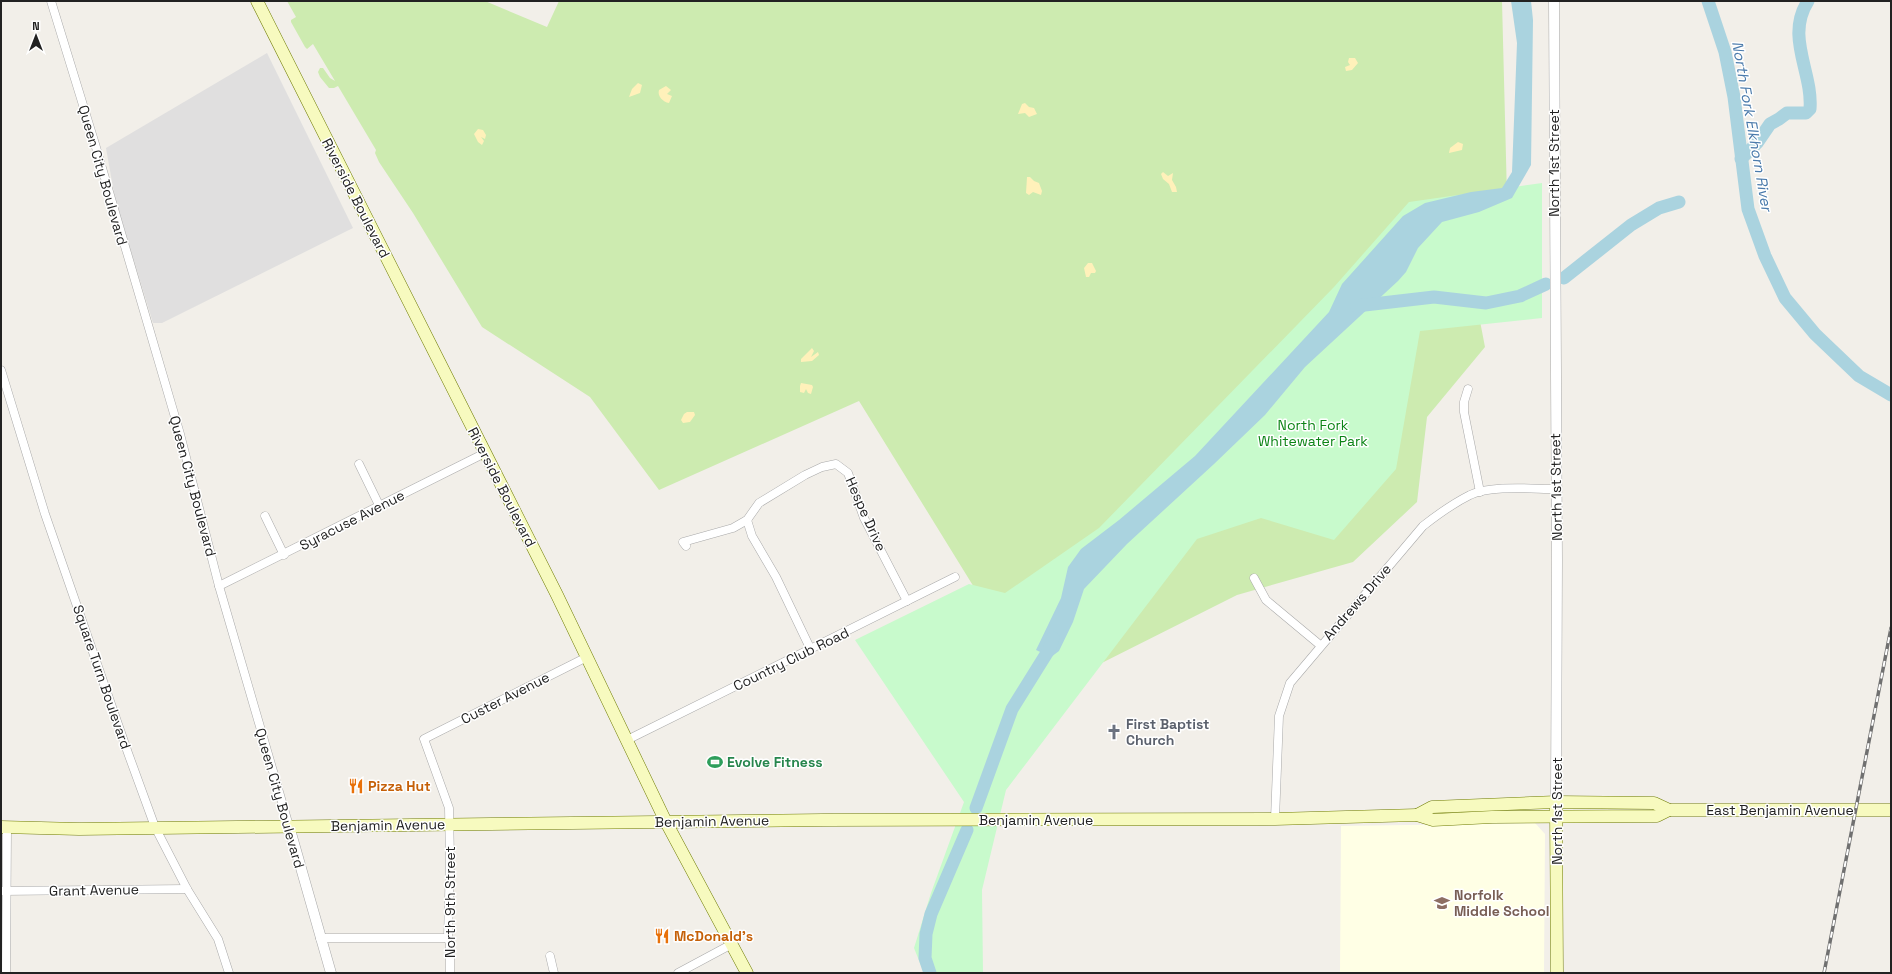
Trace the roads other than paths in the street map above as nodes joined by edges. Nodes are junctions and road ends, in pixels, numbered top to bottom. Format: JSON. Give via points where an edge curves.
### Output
{"nodes":[{"id":1,"x":51,"y":1,"type":"edge"},
{"id":2,"x":257,"y":1,"type":"edge"},
{"id":3,"x":1554,"y":1,"type":"edge"},
{"id":4,"x":1,"y":370,"type":"edge"},
{"id":5,"x":1468,"y":389,"type":"dead end"},
{"id":6,"x":485,"y":453,"type":"junction"},
{"id":7,"x":359,"y":464,"type":"dead end"},
{"id":8,"x":1556,"y":489,"type":"junction"},
{"id":9,"x":1480,"y":492,"type":"junction"},
{"id":10,"x":379,"y":505,"type":"junction"},
{"id":11,"x":266,"y":516,"type":"dead end"},
{"id":12,"x":747,"y":520,"type":"junction"},
{"id":13,"x":686,"y":546,"type":"dead end"},
{"id":14,"x":284,"y":555,"type":"junction"},
{"id":15,"x":955,"y":577,"type":"dead end"},
{"id":16,"x":1254,"y":578,"type":"dead end"},
{"id":17,"x":219,"y":586,"type":"junction"},
{"id":18,"x":907,"y":601,"type":"junction"},
{"id":19,"x":1320,"y":645,"type":"junction"},
{"id":20,"x":810,"y":650,"type":"junction"},
{"id":21,"x":587,"y":657,"type":"junction"},
{"id":22,"x":424,"y":739,"type":"joint"},
{"id":23,"x":627,"y":740,"type":"junction"},
{"id":24,"x":1556,"y":802,"type":"junction"},
{"id":25,"x":1669,"y":810,"type":"junction"},
{"id":26,"x":1891,"y":810,"type":"edge"},
{"id":27,"x":1416,"y":815,"type":"junction"},
{"id":28,"x":1556,"y":816,"type":"junction"},
{"id":29,"x":1275,"y":819,"type":"junction"},
{"id":30,"x":666,"y":822,"type":"junction"},
{"id":31,"x":450,"y":824,"type":"junction"},
{"id":32,"x":289,"y":826,"type":"junction"},
{"id":33,"x":155,"y":827,"type":"junction"},
{"id":34,"x":3,"y":829,"type":"edge"},
{"id":35,"x":187,"y":889,"type":"junction"},
{"id":36,"x":4,"y":891,"type":"edge"},
{"id":37,"x":320,"y":938,"type":"junction"},
{"id":38,"x":448,"y":938,"type":"junction"},
{"id":39,"x":732,"y":944,"type":"junction"},
{"id":40,"x":550,"y":956,"type":"dead end"},
{"id":41,"x":6,"y":973,"type":"edge"},
{"id":42,"x":229,"y":973,"type":"edge"},
{"id":43,"x":331,"y":973,"type":"edge"},
{"id":44,"x":450,"y":973,"type":"edge"},
{"id":45,"x":554,"y":973,"type":"edge"},
{"id":46,"x":678,"y":973,"type":"edge"},
{"id":47,"x":747,"y":973,"type":"edge"},
{"id":48,"x":1557,"y":973,"type":"edge"}],
"edges":[{"from":1,"to":17,"type":"street","name":"Queen City Boulevard","via":[[180,434]]},
{"from":2,"to":6,"type":"main road","name":"Riverside Boulevard"},
{"from":3,"to":8,"type":"street","name":"North 1st Street"},
{"from":4,"to":33,"type":"street","name":"Square Turn Boulevard","via":[[45,514]]},
{"from":5,"to":9,"type":"street","via":[[1464,412]]},
{"from":6,"to":10,"type":"street","name":"Syracuse Avenue"},
{"from":6,"to":21,"type":"main road","name":"Riverside Boulevard"},
{"from":7,"to":10,"type":"street"},
{"from":8,"to":9,"type":"street","name":"Andrews Drive"},
{"from":8,"to":24,"type":"street","name":"North 1st Street"},
{"from":9,"to":19,"type":"street","name":"Andrews Drive","via":[[1440,512],[1423,526]]},
{"from":10,"to":14,"type":"street","name":"Syracuse Avenue"},
{"from":11,"to":14,"type":"street"},
{"from":12,"to":13,"type":"street","via":[[733,528],[683,542]]},
{"from":12,"to":18,"type":"street","name":"Hespe Drive","via":[[759,503],[805,475],[836,464],[848,473],[864,518]]},
{"from":12,"to":20,"type":"street","via":[[752,536],[776,577]]},
{"from":14,"to":17,"type":"street","name":"Syracuse Avenue"},
{"from":15,"to":18,"type":"street","name":"Country Club Road"},
{"from":16,"to":19,"type":"street","via":[[1266,600]]},
{"from":17,"to":32,"type":"street","name":"Queen City Boulevard"},
{"from":18,"to":20,"type":"street","name":"Country Club Road"},
{"from":19,"to":29,"type":"street","name":"Andrews Drive","via":[[1290,683],[1278,716]]},
{"from":20,"to":23,"type":"street","name":"Country Club Road"},
{"from":21,"to":22,"type":"street","name":"Custer Avenue"},
{"from":21,"to":23,"type":"main road","name":"Riverside Boulevard"},
{"from":22,"to":31,"type":"street","name":"North 9th Street","via":[[449,808]]},
{"from":23,"to":30,"type":"main road","name":"Riverside Boulevard"},
{"from":24,"to":25,"type":"main road","name":"East Benjamin Avenue","via":[[1654,803]]},
{"from":24,"to":27,"type":"main road","name":"Benjamin Avenue","via":[[1432,807]]},
{"from":24,"to":28,"type":"main road","name":"North 1st Street"},
{"from":25,"to":26,"type":"main road","name":"East Benjamin Avenue"},
{"from":25,"to":28,"type":"main road","name":"East Benjamin Avenue","via":[[1657,816]]},
{"from":27,"to":28,"type":"main road","name":"Benjamin Avenue","via":[[1433,820]]},
{"from":27,"to":29,"type":"main road","name":"Benjamin Avenue"},
{"from":28,"to":48,"type":"main road","name":"North 1st Street"},
{"from":29,"to":30,"type":"main road","name":"Benjamin Avenue"},
{"from":30,"to":31,"type":"main road","name":"Benjamin Avenue"},
{"from":30,"to":39,"type":"main road","name":"Riverside Boulevard"},
{"from":31,"to":32,"type":"main road","name":"Benjamin Avenue"},
{"from":31,"to":38,"type":"street","name":"North 9th Street"},
{"from":32,"to":33,"type":"main road","name":"Benjamin Avenue"},
{"from":32,"to":37,"type":"street","name":"Queen City Boulevard"},
{"from":33,"to":34,"type":"main road","name":"Benjamin Avenue"},
{"from":33,"to":35,"type":"street","name":"Square Turn Boulevard"},
{"from":34,"to":36,"type":"street"},
{"from":35,"to":36,"type":"street","name":"Grant Avenue"},
{"from":35,"to":42,"type":"street","name":"Square Turn Boulevard","via":[[218,939]]},
{"from":36,"to":41,"type":"street"},
{"from":37,"to":38,"type":"street"},
{"from":37,"to":43,"type":"street","name":"Queen City Boulevard"},
{"from":38,"to":44,"type":"street","name":"North 9th Street"},
{"from":39,"to":46,"type":"street"},
{"from":39,"to":47,"type":"main road","name":"Riverside Boulevard"},
{"from":40,"to":45,"type":"street"}]}
